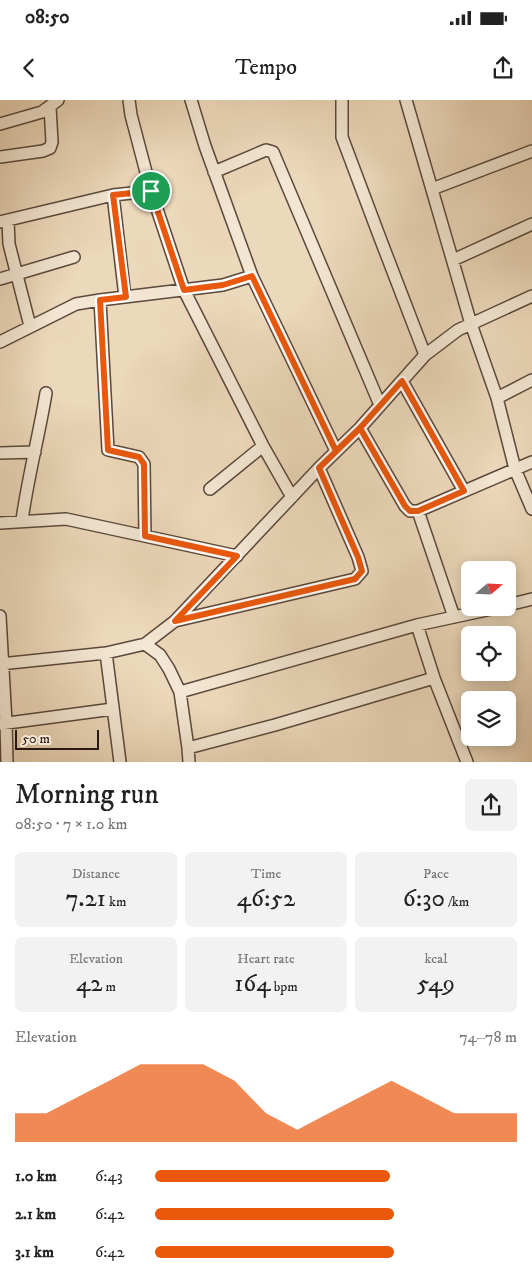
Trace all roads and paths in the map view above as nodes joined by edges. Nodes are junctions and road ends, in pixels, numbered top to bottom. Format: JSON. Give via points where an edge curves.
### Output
{"nodes":[{"id":1,"x":129,"y":100,"type":"edge"},
{"id":2,"x":191,"y":100,"type":"edge"},
{"id":3,"x":342,"y":100,"type":"edge"},
{"id":4,"x":406,"y":100,"type":"edge"},
{"id":5,"x":54,"y":104,"type":"edge"},
{"id":6,"x":0,"y":124,"type":"edge"},
{"id":7,"x":532,"y":151,"type":"edge"},
{"id":8,"x":0,"y":157,"type":"edge"},
{"id":9,"x":214,"y":172,"type":"junction"},
{"id":10,"x":432,"y":189,"type":"junction"},
{"id":11,"x":151,"y":191,"type":"junction"},
{"id":12,"x":113,"y":195,"type":"junction"},
{"id":13,"x":4,"y":222,"type":"edge"},
{"id":14,"x":532,"y":224,"type":"edge"},
{"id":15,"x":74,"y":257,"type":"dead end"},
{"id":16,"x":453,"y":260,"type":"junction"},
{"id":17,"x":17,"y":274,"type":"junction"},
{"id":18,"x":252,"y":276,"type":"junction"},
{"id":19,"x":0,"y":280,"type":"edge"},
{"id":20,"x":184,"y":290,"type":"junction"},
{"id":21,"x":532,"y":296,"type":"edge"},
{"id":22,"x":126,"y":297,"type":"junction"},
{"id":23,"x":100,"y":300,"type":"junction"},
{"id":24,"x":471,"y":324,"type":"junction"},
{"id":25,"x":30,"y":326,"type":"junction"},
{"id":26,"x":0,"y":342,"type":"edge"},
{"id":27,"x":425,"y":355,"type":"junction"},
{"id":28,"x":532,"y":380,"type":"edge"},
{"id":29,"x":402,"y":381,"type":"junction"},
{"id":30,"x":46,"y":393,"type":"dead end"},
{"id":31,"x":497,"y":398,"type":"junction"},
{"id":32,"x":380,"y":405,"type":"junction"},
{"id":33,"x":360,"y":428,"type":"junction"},
{"id":34,"x":263,"y":446,"type":"junction"},
{"id":35,"x":336,"y":451,"type":"junction"},
{"id":36,"x":34,"y":452,"type":"junction"},
{"id":37,"x":0,"y":453,"type":"edge"},
{"id":38,"x":532,"y":462,"type":"edge"},
{"id":39,"x":319,"y":468,"type":"junction"},
{"id":40,"x":515,"y":469,"type":"junction"},
{"id":41,"x":210,"y":489,"type":"dead end"},
{"id":42,"x":464,"y":491,"type":"junction"},
{"id":43,"x":292,"y":497,"type":"junction"},
{"id":44,"x":532,"y":509,"type":"edge"},
{"id":45,"x":418,"y":511,"type":"junction"},
{"id":46,"x":22,"y":520,"type":"junction"},
{"id":47,"x":0,"y":522,"type":"edge"},
{"id":48,"x":145,"y":536,"type":"junction"},
{"id":49,"x":237,"y":556,"type":"junction"},
{"id":50,"x":532,"y":600,"type":"edge"},
{"id":51,"x":516,"y":603,"type":"edge"},
{"id":52,"x":0,"y":616,"type":"edge"},
{"id":53,"x":461,"y":616,"type":"edge"},
{"id":54,"x":454,"y":617,"type":"junction"},
{"id":55,"x":175,"y":621,"type":"junction"},
{"id":56,"x":416,"y":626,"type":"junction"},
{"id":57,"x":145,"y":644,"type":"junction"},
{"id":58,"x":106,"y":653,"type":"junction"},
{"id":59,"x":1,"y":664,"type":"edge"},
{"id":60,"x":434,"y":678,"type":"junction"},
{"id":61,"x":180,"y":692,"type":"junction"},
{"id":62,"x":113,"y":709,"type":"junction"},
{"id":63,"x":3,"y":723,"type":"edge"},
{"id":64,"x":188,"y":748,"type":"junction"},
{"id":65,"x":7,"y":762,"type":"edge"},
{"id":66,"x":120,"y":762,"type":"edge"},
{"id":67,"x":189,"y":762,"type":"edge"},
{"id":68,"x":467,"y":762,"type":"edge"}],
"edges":[{"from":1,"to":11,"type":"street"},
{"from":2,"to":9,"type":"street"},
{"from":3,"to":27,"type":"street","via":[[342,138]]},
{"from":4,"to":10,"type":"street"},
{"from":5,"to":6,"type":"street","via":[[42,112]]},
{"from":5,"to":8,"type":"street","via":[[50,148]]},
{"from":7,"to":10,"type":"street"},
{"from":9,"to":18,"type":"street"},
{"from":9,"to":32,"type":"street","via":[[266,150],[274,152]]},
{"from":10,"to":16,"type":"street"},
{"from":11,"to":12,"type":"street"},
{"from":11,"to":20,"type":"street"},
{"from":12,"to":13,"type":"street"},
{"from":12,"to":22,"type":"street"},
{"from":13,"to":17,"type":"street"},
{"from":14,"to":16,"type":"street"},
{"from":15,"to":17,"type":"street"},
{"from":16,"to":24,"type":"street"},
{"from":17,"to":19,"type":"street"},
{"from":17,"to":25,"type":"street"},
{"from":18,"to":20,"type":"street","via":[[223,285]]},
{"from":18,"to":35,"type":"street"},
{"from":20,"to":22,"type":"street"},
{"from":20,"to":34,"type":"street"},
{"from":21,"to":24,"type":"street"},
{"from":22,"to":23,"type":"street"},
{"from":23,"to":25,"type":"street","via":[[76,304]]},
{"from":23,"to":48,"type":"street","via":[[108,450],[139,457],[144,464]]},
{"from":24,"to":27,"type":"street"},
{"from":24,"to":31,"type":"street"},
{"from":25,"to":26,"type":"street"},
{"from":27,"to":29,"type":"street"},
{"from":28,"to":31,"type":"street"},
{"from":29,"to":32,"type":"street"},
{"from":29,"to":42,"type":"street"},
{"from":30,"to":36,"type":"street"},
{"from":31,"to":40,"type":"street"},
{"from":32,"to":33,"type":"street"},
{"from":33,"to":35,"type":"street"},
{"from":33,"to":45,"type":"street","via":[[405,506],[410,511]]},
{"from":34,"to":41,"type":"street"},
{"from":34,"to":43,"type":"street"},
{"from":35,"to":39,"type":"street"},
{"from":36,"to":37,"type":"street"},
{"from":36,"to":46,"type":"street"},
{"from":38,"to":40,"type":"street"},
{"from":39,"to":43,"type":"street"},
{"from":39,"to":55,"type":"street","via":[[358,557],[362,571],[355,579]]},
{"from":40,"to":42,"type":"street"},
{"from":40,"to":44,"type":"street"},
{"from":42,"to":45,"type":"street"},
{"from":43,"to":49,"type":"street"},
{"from":45,"to":54,"type":"street"},
{"from":46,"to":47,"type":"street"},
{"from":46,"to":48,"type":"street","via":[[66,519]]},
{"from":48,"to":49,"type":"street"},
{"from":49,"to":55,"type":"street"},
{"from":50,"to":51,"type":"street"},
{"from":52,"to":59,"type":"street"},
{"from":53,"to":54,"type":"street"},
{"from":54,"to":56,"type":"street"},
{"from":55,"to":57,"type":"street"},
{"from":56,"to":60,"type":"street"},
{"from":56,"to":61,"type":"street"},
{"from":57,"to":58,"type":"street"},
{"from":57,"to":61,"type":"street","via":[[160,655]]},
{"from":58,"to":59,"type":"street"},
{"from":58,"to":62,"type":"street"},
{"from":59,"to":63,"type":"street"},
{"from":60,"to":64,"type":"street"},
{"from":60,"to":68,"type":"street"},
{"from":61,"to":64,"type":"street"},
{"from":62,"to":63,"type":"street"},
{"from":62,"to":66,"type":"street"},
{"from":63,"to":65,"type":"street"},
{"from":64,"to":67,"type":"street"}]}
